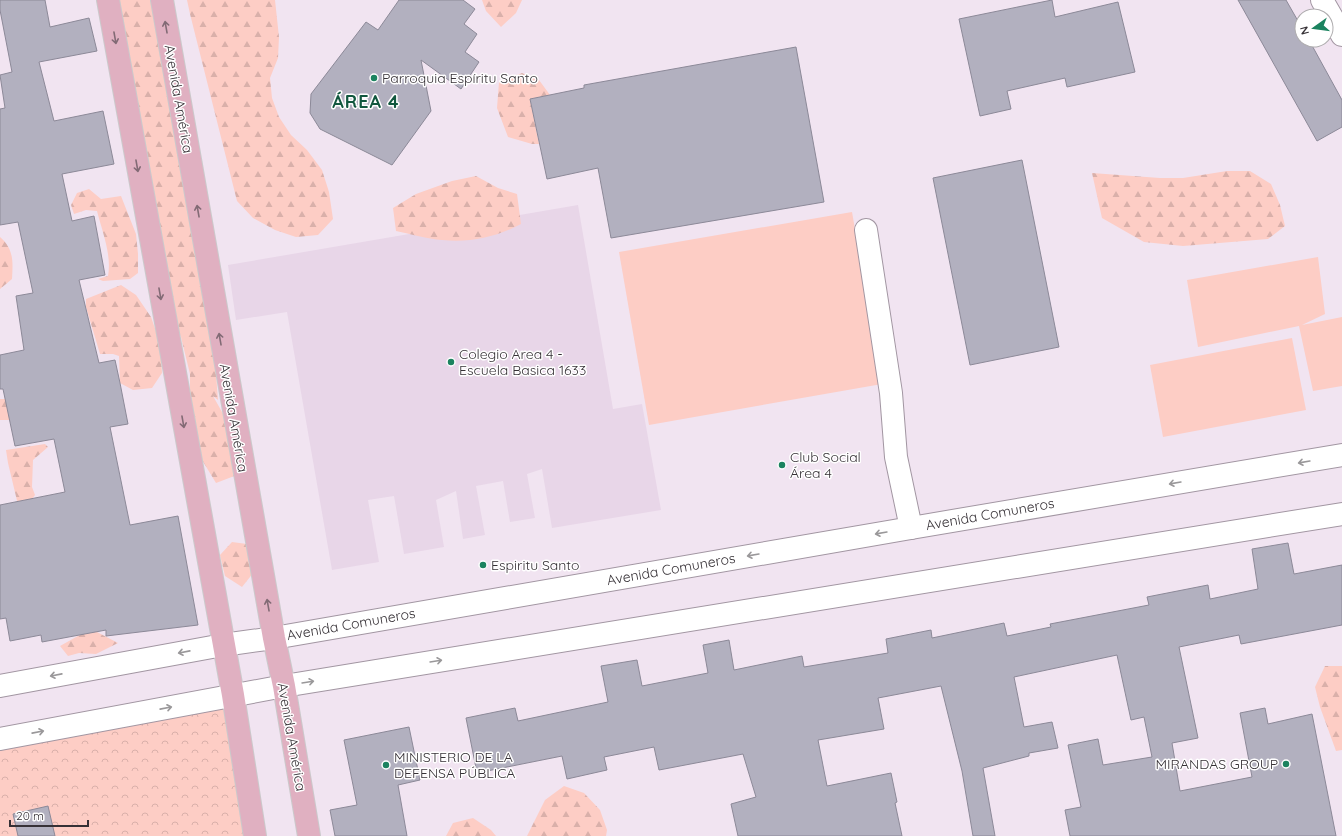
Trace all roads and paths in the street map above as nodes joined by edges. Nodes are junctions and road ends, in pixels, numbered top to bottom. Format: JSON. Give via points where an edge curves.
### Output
{"nodes":[{"id":1,"x":108,"y":0,"type":"edge"},
{"id":2,"x":162,"y":0,"type":"edge"},
{"id":3,"x":1322,"y":0,"type":"edge"},
{"id":4,"x":1342,"y":35,"type":"edge"},
{"id":5,"x":866,"y":230,"type":"dead end"},
{"id":6,"x":1342,"y":455,"type":"edge"},
{"id":7,"x":1342,"y":514,"type":"edge"},
{"id":8,"x":911,"y":528,"type":"junction"},
{"id":9,"x":274,"y":638,"type":"junction"},
{"id":10,"x":223,"y":644,"type":"junction"},
{"id":11,"x":0,"y":686,"type":"edge"},
{"id":12,"x":284,"y":686,"type":"junction"},
{"id":13,"x":232,"y":695,"type":"junction"},
{"id":14,"x":0,"y":739,"type":"edge"},
{"id":15,"x":255,"y":836,"type":"edge"},
{"id":16,"x":309,"y":836,"type":"edge"}],
"edges":[{"from":1,"to":10,"type":"main road","one_way":true},
{"from":9,"to":2,"type":"main road","name":"Avenida América","one_way":true},
{"from":3,"to":4,"type":"street"},
{"from":5,"to":8,"type":"street","via":[[890,393],[896,457]]},
{"from":6,"to":8,"type":"street","name":"Avenida Comuneros","one_way":true},
{"from":12,"to":7,"type":"street","one_way":true},
{"from":8,"to":9,"type":"street","name":"Avenida Comuneros","one_way":true},
{"from":9,"to":10,"type":"street","name":"Avenida Comuneros"},
{"from":9,"to":12,"type":"main road","name":"Avenida América"},
{"from":10,"to":11,"type":"street","name":"Avenida Comuneros","one_way":true},
{"from":10,"to":13,"type":"main road"},
{"from":12,"to":13,"type":"street"},
{"from":12,"to":16,"type":"main road","name":"Avenida América"},
{"from":14,"to":13,"type":"street","one_way":true},
{"from":13,"to":15,"type":"main road"}]}
